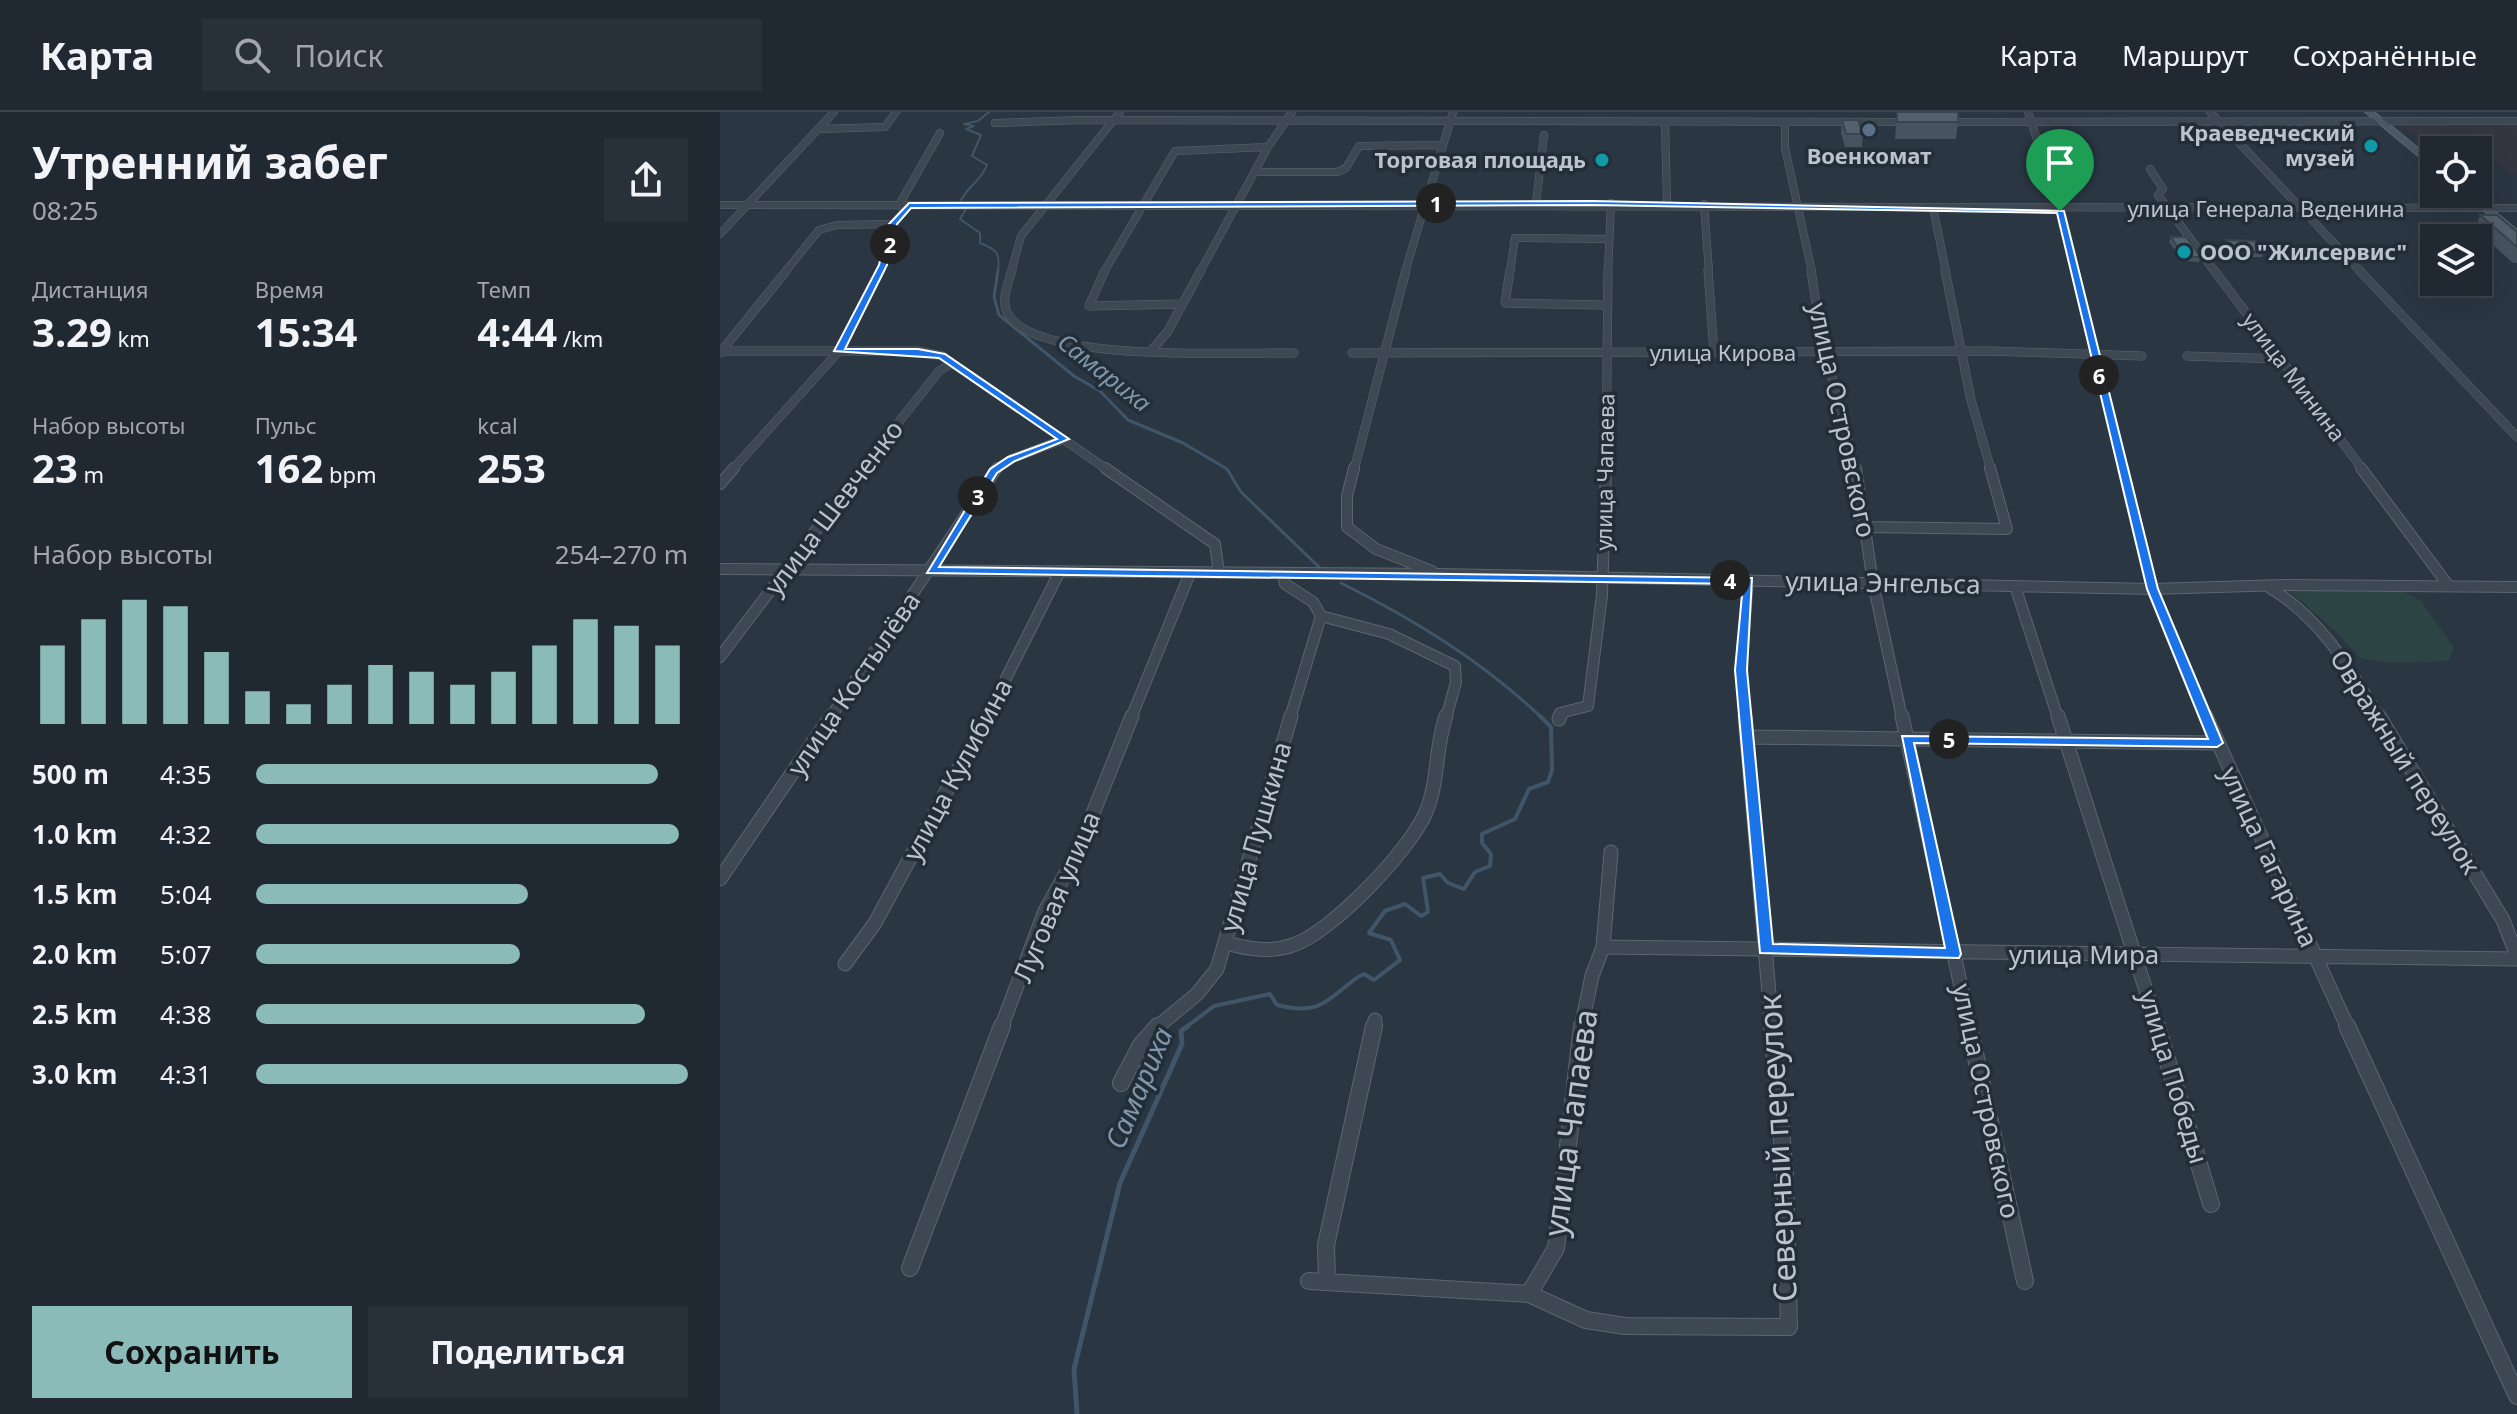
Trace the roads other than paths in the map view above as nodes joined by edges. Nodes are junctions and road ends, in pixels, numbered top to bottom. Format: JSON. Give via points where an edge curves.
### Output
{"nodes":[{"id":1,"x":834,"y":112,"type":"edge"},
{"id":2,"x":896,"y":112,"type":"edge"},
{"id":3,"x":1120,"y":112,"type":"edge"},
{"id":4,"x":1292,"y":112,"type":"edge"},
{"id":5,"x":1617,"y":112,"type":"edge"},
{"id":6,"x":2210,"y":112,"type":"edge"},
{"id":7,"x":2369,"y":112,"type":"edge"},
{"id":8,"x":1452,"y":116,"type":"edge"},
{"id":9,"x":2030,"y":117,"type":"edge"},
{"id":10,"x":1113,"y":121,"type":"junction"},
{"id":11,"x":1287,"y":121,"type":"junction"},
{"id":12,"x":2219,"y":121,"type":"junction"},
{"id":13,"x":2380,"y":121,"type":"junction"},
{"id":14,"x":2517,"y":121,"type":"edge"},
{"id":15,"x":1618,"y":122,"type":"junction"},
{"id":16,"x":1665,"y":122,"type":"junction"},
{"id":17,"x":1785,"y":122,"type":"junction"},
{"id":18,"x":995,"y":123,"type":"dead end"},
{"id":19,"x":818,"y":129,"type":"junction"},
{"id":20,"x":940,"y":133,"type":"dead end"},
{"id":21,"x":1544,"y":135,"type":"dead end"},
{"id":22,"x":1443,"y":145,"type":"junction"},
{"id":23,"x":1268,"y":147,"type":"junction"},
{"id":24,"x":2420,"y":154,"type":"edge"},
{"id":25,"x":2150,"y":169,"type":"dead end"},
{"id":26,"x":1255,"y":172,"type":"junction"},
{"id":27,"x":1425,"y":203,"type":"junction"},
{"id":28,"x":1536,"y":203,"type":"junction"},
{"id":29,"x":1611,"y":203,"type":"junction"},
{"id":30,"x":1667,"y":203,"type":"junction"},
{"id":31,"x":1044,"y":204,"type":"junction"},
{"id":32,"x":1143,"y":204,"type":"junction"},
{"id":33,"x":1239,"y":204,"type":"junction"},
{"id":34,"x":1704,"y":204,"type":"junction"},
{"id":35,"x":720,"y":205,"type":"edge"},
{"id":36,"x":747,"y":205,"type":"junction"},
{"id":37,"x":904,"y":205,"type":"junction"},
{"id":38,"x":1799,"y":205,"type":"junction"},
{"id":39,"x":1933,"y":207,"type":"junction"},
{"id":40,"x":2484,"y":208,"type":"joint"},
{"id":41,"x":2492,"y":208,"type":"edge"},
{"id":42,"x":2517,"y":208,"type":"edge"},
{"id":43,"x":2060,"y":209,"type":"junction"},
{"id":44,"x":2301,"y":209,"type":"junction"},
{"id":45,"x":2170,"y":210,"type":"junction"},
{"id":46,"x":893,"y":224,"type":"junction"},
{"id":47,"x":720,"y":234,"type":"edge"},
{"id":48,"x":2517,"y":235,"type":"edge"},
{"id":49,"x":1609,"y":239,"type":"junction"},
{"id":50,"x":1180,"y":304,"type":"junction"},
{"id":51,"x":1605,"y":305,"type":"junction"},
{"id":52,"x":1152,"y":350,"type":"junction"},
{"id":53,"x":839,"y":351,"type":"junction"},
{"id":54,"x":721,"y":352,"type":"edge"},
{"id":55,"x":1294,"y":353,"type":"dead end"},
{"id":56,"x":1352,"y":353,"type":"dead end"},
{"id":57,"x":1382,"y":353,"type":"junction"},
{"id":58,"x":1607,"y":353,"type":"junction"},
{"id":59,"x":1714,"y":353,"type":"junction"},
{"id":60,"x":1826,"y":353,"type":"junction"},
{"id":61,"x":2094,"y":353,"type":"junction"},
{"id":62,"x":1961,"y":354,"type":"junction"},
{"id":63,"x":2142,"y":356,"type":"dead end"},
{"id":64,"x":2187,"y":356,"type":"dead end"},
{"id":65,"x":2280,"y":359,"type":"junction"},
{"id":66,"x":952,"y":363,"type":"junction"},
{"id":67,"x":2517,"y":437,"type":"edge"},
{"id":68,"x":1064,"y":439,"type":"junction"},
{"id":69,"x":720,"y":484,"type":"edge"},
{"id":70,"x":1866,"y":527,"type":"junction"},
{"id":71,"x":720,"y":569,"type":"edge"},
{"id":72,"x":789,"y":569,"type":"junction"},
{"id":73,"x":931,"y":570,"type":"junction"},
{"id":74,"x":1060,"y":571,"type":"junction"},
{"id":75,"x":1190,"y":573,"type":"junction"},
{"id":76,"x":1219,"y":573,"type":"junction"},
{"id":77,"x":1283,"y":573,"type":"junction"},
{"id":78,"x":1439,"y":574,"type":"junction"},
{"id":79,"x":1603,"y":577,"type":"junction"},
{"id":80,"x":1748,"y":580,"type":"junction"},
{"id":81,"x":1873,"y":583,"type":"junction"},
{"id":82,"x":2448,"y":585,"type":"junction"},
{"id":83,"x":2015,"y":586,"type":"junction"},
{"id":84,"x":2517,"y":587,"type":"edge"},
{"id":85,"x":2270,"y":588,"type":"junction"},
{"id":86,"x":2152,"y":589,"type":"junction"},
{"id":87,"x":1321,"y":616,"type":"junction"},
{"id":88,"x":720,"y":657,"type":"edge"},
{"id":89,"x":1559,"y":719,"type":"dead end"},
{"id":90,"x":1749,"y":737,"type":"junction"},
{"id":91,"x":1907,"y":738,"type":"junction"},
{"id":92,"x":2066,"y":742,"type":"junction"},
{"id":93,"x":2217,"y":743,"type":"junction"},
{"id":94,"x":1611,"y":852,"type":"dead end"},
{"id":95,"x":720,"y":879,"type":"edge"},
{"id":96,"x":1226,"y":943,"type":"junction"},
{"id":97,"x":1603,"y":947,"type":"junction"},
{"id":98,"x":1766,"y":949,"type":"junction"},
{"id":99,"x":1954,"y":954,"type":"junction"},
{"id":100,"x":2136,"y":955,"type":"junction"},
{"id":101,"x":2314,"y":957,"type":"junction"},
{"id":102,"x":2517,"y":958,"type":"edge"},
{"id":103,"x":845,"y":964,"type":"dead end"},
{"id":104,"x":1375,"y":1020,"type":"dead end"},
{"id":105,"x":1121,"y":1083,"type":"dead end"},
{"id":106,"x":2211,"y":1204,"type":"dead end"},
{"id":107,"x":910,"y":1268,"type":"dead end"},
{"id":108,"x":1309,"y":1281,"type":"dead end"},
{"id":109,"x":2025,"y":1281,"type":"dead end"},
{"id":110,"x":1327,"y":1282,"type":"junction"},
{"id":111,"x":1529,"y":1294,"type":"junction"},
{"id":112,"x":2517,"y":1396,"type":"edge"}],
"edges":[{"from":1,"to":19,"type":"street"},
{"from":2,"to":19,"type":"street","via":[[885,127]]},
{"from":3,"to":10,"type":"street"},
{"from":4,"to":11,"type":"street"},
{"from":5,"to":15,"type":"street"},
{"from":6,"to":12,"type":"street"},
{"from":7,"to":13,"type":"street"},
{"from":8,"to":11,"type":"street"},
{"from":8,"to":15,"type":"street"},
{"from":8,"to":22,"type":"street"},
{"from":9,"to":12,"type":"street"},
{"from":9,"to":17,"type":"street"},
{"from":9,"to":43,"type":"street","name":"улица Гагарина"},
{"from":10,"to":11,"type":"street"},
{"from":10,"to":18,"type":"street"},
{"from":10,"to":31,"type":"street"},
{"from":11,"to":23,"type":"street"},
{"from":12,"to":13,"type":"street"},
{"from":12,"to":44,"type":"street"},
{"from":13,"to":14,"type":"street"},
{"from":13,"to":24,"type":"street"},
{"from":15,"to":16,"type":"street"},
{"from":16,"to":17,"type":"street"},
{"from":16,"to":30,"type":"street"},
{"from":17,"to":38,"type":"street","name":"улица Островского","via":[[1785,148]]},
{"from":19,"to":36,"type":"street"},
{"from":20,"to":37,"type":"street"},
{"from":21,"to":28,"type":"street"},
{"from":22,"to":26,"type":"street","via":[[1359,146],[1346,168],[1337,172]]},
{"from":22,"to":27,"type":"street"},
{"from":23,"to":26,"type":"street"},
{"from":23,"to":32,"type":"street","via":[[1178,149]]},
{"from":25,"to":45,"type":"street","name":"улица Минина","via":[[2163,189],[2158,195]]},
{"from":26,"to":33,"type":"street"},
{"from":27,"to":28,"type":"street","name":"улица Генерала Веденина"},
{"from":27,"to":33,"type":"street","name":"улица Генерала Веденина"},
{"from":27,"to":57,"type":"street"},
{"from":28,"to":29,"type":"street","name":"улица Генерала Веденина"},
{"from":29,"to":30,"type":"street","name":"улица Генерала Веденина"},
{"from":29,"to":49,"type":"street","name":"улица Чапаева"},
{"from":30,"to":34,"type":"street","name":"улица Генерала Веденина"},
{"from":31,"to":32,"type":"street","name":"улица Генерала Веденина"},
{"from":31,"to":37,"type":"street","name":"улица Генерала Веденина"},
{"from":31,"to":52,"type":"street","via":[[1021,236],[1004,298],[1009,317],[1064,345]]},
{"from":32,"to":33,"type":"street","name":"улица Генерала Веденина"},
{"from":32,"to":50,"type":"street","via":[[1094,288],[1089,306]]},
{"from":33,"to":50,"type":"street"},
{"from":34,"to":38,"type":"street","name":"улица Генерала Веденина"},
{"from":34,"to":59,"type":"street"},
{"from":35,"to":36,"type":"street","name":"улица Генерала Веденина"},
{"from":36,"to":37,"type":"street","name":"улица Генерала Веденина"},
{"from":36,"to":47,"type":"street"},
{"from":37,"to":46,"type":"street"},
{"from":38,"to":39,"type":"street","name":"улица Генерала Веденина"},
{"from":38,"to":60,"type":"street","name":"улица Островского"},
{"from":39,"to":43,"type":"street","name":"улица Генерала Веденина"},
{"from":39,"to":62,"type":"street"},
{"from":40,"to":44,"type":"street","name":"улица Генерала Веденина"},
{"from":40,"to":48,"type":"street"},
{"from":41,"to":42,"type":"street","name":"улица Генерала Веденина"},
{"from":43,"to":45,"type":"street","name":"улица Генерала Веденина"},
{"from":43,"to":61,"type":"street","name":"улица Гагарина"},
{"from":44,"to":45,"type":"street","name":"улица Генерала Веденина"},
{"from":44,"to":67,"type":"street"},
{"from":45,"to":65,"type":"street","name":"улица Минина"},
{"from":46,"to":53,"type":"street","via":[[883,265]]},
{"from":46,"to":54,"type":"street","via":[[829,226],[814,236]]},
{"from":49,"to":51,"type":"street","name":"улица Чапаева"},
{"from":49,"to":51,"type":"street","via":[[1515,238],[1505,303]]},
{"from":50,"to":52,"type":"street"},
{"from":51,"to":58,"type":"street","name":"улица Чапаева"},
{"from":52,"to":55,"type":"street"},
{"from":53,"to":54,"type":"street"},
{"from":53,"to":66,"type":"street","via":[[935,353]]},
{"from":53,"to":69,"type":"street"},
{"from":56,"to":57,"type":"street","name":"улица Кирова"},
{"from":57,"to":58,"type":"street","name":"улица Кирова"},
{"from":57,"to":78,"type":"street","via":[[1347,496],[1347,527],[1373,550]]},
{"from":58,"to":59,"type":"street","name":"улица Кирова"},
{"from":58,"to":79,"type":"street","name":"улица Чапаева"},
{"from":59,"to":60,"type":"street","name":"улица Кирова"},
{"from":60,"to":62,"type":"street","name":"улица Кирова"},
{"from":60,"to":70,"type":"street","name":"улица Островского"},
{"from":61,"to":62,"type":"street","name":"улица Кирова"},
{"from":61,"to":63,"type":"street","name":"улица Кирова"},
{"from":61,"to":86,"type":"street","name":"улица Гагарина"},
{"from":62,"to":70,"type":"street","via":[[2007,529]]},
{"from":64,"to":65,"type":"street"},
{"from":65,"to":82,"type":"street","name":"улица Минина"},
{"from":66,"to":68,"type":"street"},
{"from":66,"to":72,"type":"street","name":"улица Шевченко","via":[[913,402]]},
{"from":68,"to":73,"type":"street","name":"улица Костылёва","via":[[993,471]]},
{"from":68,"to":76,"type":"street","via":[[1215,544]]},
{"from":70,"to":81,"type":"street","name":"улица Островского"},
{"from":71,"to":72,"type":"street","name":"улица Энгельса"},
{"from":72,"to":73,"type":"street","name":"улица Энгельса"},
{"from":72,"to":88,"type":"street","name":"улица Шевченко"},
{"from":73,"to":74,"type":"street","name":"улица Энгельса"},
{"from":73,"to":95,"type":"street","name":"улица Костылёва"},
{"from":74,"to":75,"type":"street","name":"улица Энгельса"},
{"from":74,"to":103,"type":"street","name":"улица Кулибина","via":[[883,909]]},
{"from":75,"to":76,"type":"street","name":"улица Энгельса"},
{"from":75,"to":107,"type":"street","name":"Луговая улица","via":[[1077,853],[1045,911]]},
{"from":76,"to":77,"type":"street","name":"улица Энгельса"},
{"from":77,"to":78,"type":"street","name":"улица Энгельса"},
{"from":77,"to":87,"type":"street","via":[[1285,584],[1313,602]]},
{"from":78,"to":79,"type":"street","name":"улица Энгельса"},
{"from":79,"to":80,"type":"street","name":"улица Энгельса"},
{"from":79,"to":89,"type":"street","name":"улица Чапаева","via":[[1588,706],[1560,713]]},
{"from":80,"to":81,"type":"street","name":"улица Энгельса"},
{"from":80,"to":90,"type":"street","name":"Северный переулок","via":[[1741,670]]},
{"from":81,"to":83,"type":"street","name":"улица Энгельса"},
{"from":81,"to":91,"type":"street","name":"улица Островского"},
{"from":82,"to":84,"type":"street","name":"улица Энгельса"},
{"from":82,"to":85,"type":"street","name":"улица Энгельса"},
{"from":83,"to":86,"type":"street","name":"улица Энгельса"},
{"from":83,"to":92,"type":"street","name":"улица Победы"},
{"from":85,"to":86,"type":"street","name":"улица Энгельса"},
{"from":85,"to":102,"type":"street","name":"Овражный переулок","via":[[2288,598],[2327,637],[2354,675],[2503,920]]},
{"from":86,"to":93,"type":"street","name":"улица Гагарина"},
{"from":87,"to":96,"type":"street","name":"улица Пушкина"},
{"from":87,"to":96,"type":"street","via":[[1389,634],[1455,666],[1455,685],[1436,744],[1434,785],[1420,826],[1396,865],[1303,941],[1286,949],[1248,950]]},
{"from":90,"to":91,"type":"street"},
{"from":90,"to":98,"type":"street","name":"Северный переулок"},
{"from":91,"to":92,"type":"street"},
{"from":91,"to":99,"type":"street","name":"улица Островского"},
{"from":92,"to":93,"type":"street"},
{"from":92,"to":100,"type":"street","name":"улица Победы"},
{"from":93,"to":101,"type":"street","name":"улица Гагарина"},
{"from":94,"to":97,"type":"street","name":"улица Чапаева"},
{"from":96,"to":105,"type":"street","name":"улица Пушкина","via":[[1210,986],[1145,1039]]},
{"from":97,"to":98,"type":"street","name":"улица Мира"},
{"from":97,"to":111,"type":"street","name":"улица Чапаева","via":[[1578,1043],[1556,1248]]},
{"from":98,"to":99,"type":"street","name":"улица Мира"},
{"from":98,"to":111,"type":"street","name":"Северный переулок","via":[[1785,1175],[1789,1327],[1625,1326],[1586,1320]]},
{"from":99,"to":100,"type":"street","name":"улица Мира"},
{"from":99,"to":109,"type":"street","name":"улица Островского"},
{"from":100,"to":101,"type":"street","name":"улица Мира"},
{"from":100,"to":106,"type":"street","name":"улица Победы"},
{"from":101,"to":102,"type":"street","name":"улица Мира"},
{"from":101,"to":112,"type":"street","name":"улица Гагарина"},
{"from":104,"to":110,"type":"street","via":[[1326,1245]]},
{"from":108,"to":110,"type":"street","name":"Северный переулок"},
{"from":110,"to":111,"type":"street","name":"Северный переулок"}]}
